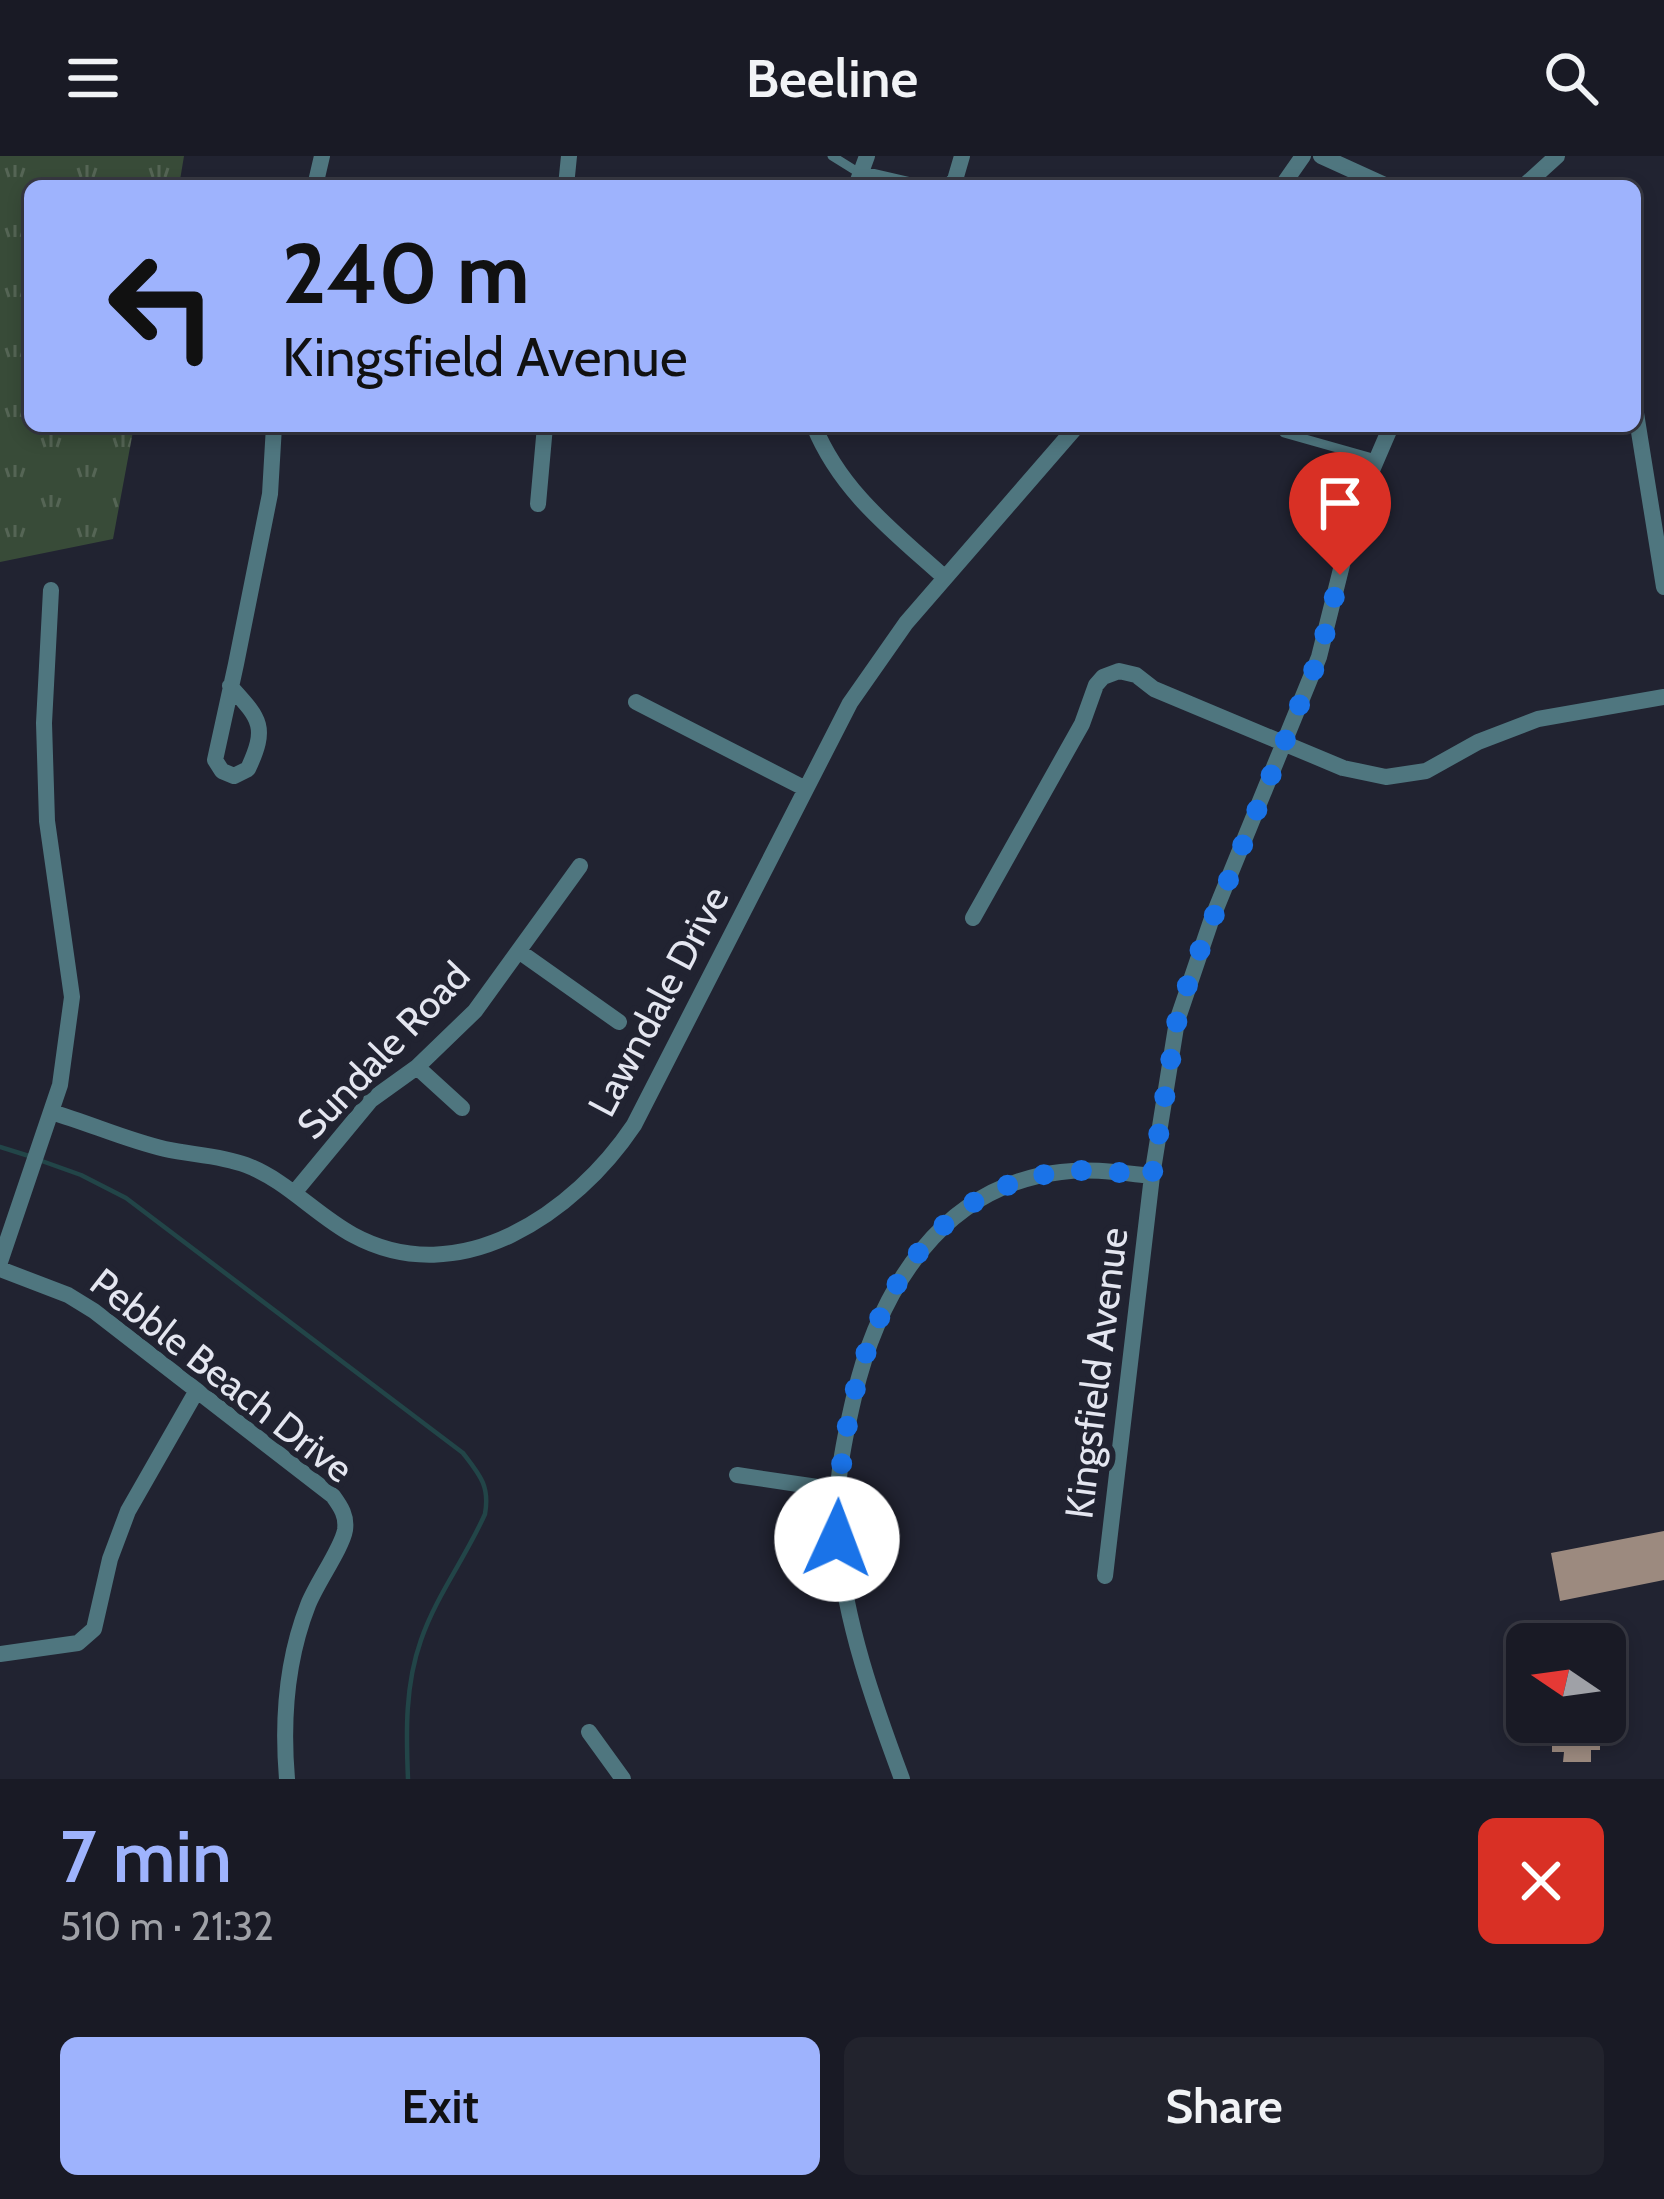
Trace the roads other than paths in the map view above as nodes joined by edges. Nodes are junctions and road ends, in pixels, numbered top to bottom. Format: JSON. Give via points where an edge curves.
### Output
{"nodes":[{"id":1,"x":832,"y":156,"type":"edge"},
{"id":2,"x":1321,"y":156,"type":"edge"},
{"id":3,"x":1557,"y":156,"type":"edge"},
{"id":4,"x":862,"y":172,"type":"edge"},
{"id":5,"x":891,"y":180,"type":"edge"},
{"id":6,"x":1374,"y":180,"type":"edge"},
{"id":7,"x":1531,"y":180,"type":"edge"},
{"id":8,"x":274,"y":432,"type":"edge"},
{"id":9,"x":544,"y":432,"type":"edge"},
{"id":10,"x":816,"y":432,"type":"edge"},
{"id":11,"x":1072,"y":432,"type":"edge"},
{"id":12,"x":1387,"y":432,"type":"edge"},
{"id":13,"x":1639,"y":432,"type":"edge"},
{"id":14,"x":1284,"y":433,"type":"dead end"},
{"id":15,"x":1376,"y":459,"type":"junction"},
{"id":16,"x":538,"y":504,"type":"dead end"},
{"id":17,"x":945,"y":578,"type":"junction"},
{"id":18,"x":1664,"y":587,"type":"edge"},
{"id":19,"x":51,"y":590,"type":"dead end"},
{"id":20,"x":230,"y":686,"type":"junction"},
{"id":21,"x":1664,"y":698,"type":"edge"},
{"id":22,"x":636,"y":702,"type":"dead end"},
{"id":23,"x":1282,"y":742,"type":"junction"},
{"id":24,"x":804,"y":788,"type":"junction"},
{"id":25,"x":580,"y":866,"type":"dead end"},
{"id":26,"x":973,"y":918,"type":"dead end"},
{"id":27,"x":520,"y":952,"type":"junction"},
{"id":28,"x":620,"y":1022,"type":"dead end"},
{"id":29,"x":417,"y":1067,"type":"junction"},
{"id":30,"x":461,"y":1108,"type":"dead end"},
{"id":31,"x":51,"y":1112,"type":"junction"},
{"id":32,"x":1152,"y":1176,"type":"junction"},
{"id":33,"x":294,"y":1193,"type":"junction"},
{"id":34,"x":0,"y":1265,"type":"edge"},
{"id":35,"x":196,"y":1392,"type":"junction"},
{"id":36,"x":737,"y":1475,"type":"dead end"},
{"id":37,"x":838,"y":1490,"type":"junction"},
{"id":38,"x":1105,"y":1576,"type":"dead end"},
{"id":39,"x":0,"y":1654,"type":"edge"},
{"id":40,"x":589,"y":1732,"type":"dead end"},
{"id":41,"x":287,"y":1779,"type":"edge"},
{"id":42,"x":623,"y":1779,"type":"edge"},
{"id":43,"x":902,"y":1779,"type":"edge"}],
"edges":[{"from":1,"to":4,"type":"lane"},
{"from":2,"to":6,"type":"street"},
{"from":3,"to":7,"type":"street"},
{"from":4,"to":5,"type":"street"},
{"from":8,"to":20,"type":"street","via":[[270,494]]},
{"from":9,"to":16,"type":"street"},
{"from":10,"to":17,"type":"street","via":[[853,494]]},
{"from":11,"to":17,"type":"street","name":"Lawndale Drive"},
{"from":12,"to":15,"type":"street","name":"Kingsfield Avenue"},
{"from":13,"to":18,"type":"street"},
{"from":14,"to":15,"type":"lane"},
{"from":15,"to":23,"type":"street","name":"Kingsfield Avenue","via":[[1319,657]]},
{"from":17,"to":24,"type":"street","name":"Lawndale Drive","via":[[870,673]]},
{"from":19,"to":31,"type":"street","via":[[45,798],[72,997]]},
{"from":20,"to":20,"type":"street","via":[[214,760],[235,776],[248,770],[262,732]]},
{"from":21,"to":23,"type":"street","via":[[1538,719],[1407,776],[1364,775]]},
{"from":22,"to":24,"type":"street"},
{"from":23,"to":26,"type":"street","via":[[1128,672],[1103,677]]},
{"from":23,"to":32,"type":"street","name":"Kingsfield Avenue","via":[[1187,987]]},
{"from":24,"to":33,"type":"street","name":"Lawndale Drive","via":[[634,1125],[553,1210],[470,1252],[415,1255],[349,1233]]},
{"from":25,"to":27,"type":"street","name":"Sundale Road"},
{"from":27,"to":28,"type":"street","name":"Sundale Road"},
{"from":27,"to":29,"type":"street","name":"Sundale Road"},
{"from":29,"to":30,"type":"street"},
{"from":29,"to":33,"type":"street","name":"Sundale Road","via":[[371,1100]]},
{"from":31,"to":33,"type":"street","name":"Lawndale Drive","via":[[146,1144],[245,1164]]},
{"from":31,"to":34,"type":"street"},
{"from":32,"to":37,"type":"street","via":[[1037,1176],[980,1199],[937,1231],[872,1335]]},
{"from":32,"to":38,"type":"street","name":"Kingsfield Avenue"},
{"from":34,"to":35,"type":"street","name":"Pebble Beach Drive","via":[[68,1295]]},
{"from":35,"to":39,"type":"street","via":[[128,1511],[94,1629],[78,1643]]},
{"from":35,"to":41,"type":"street","name":"Pebble Beach Drive","via":[[333,1496],[345,1518],[293,1656],[284,1714]]},
{"from":36,"to":37,"type":"street"},
{"from":37,"to":43,"type":"street","via":[[850,1610]]},
{"from":40,"to":42,"type":"street"}]}
